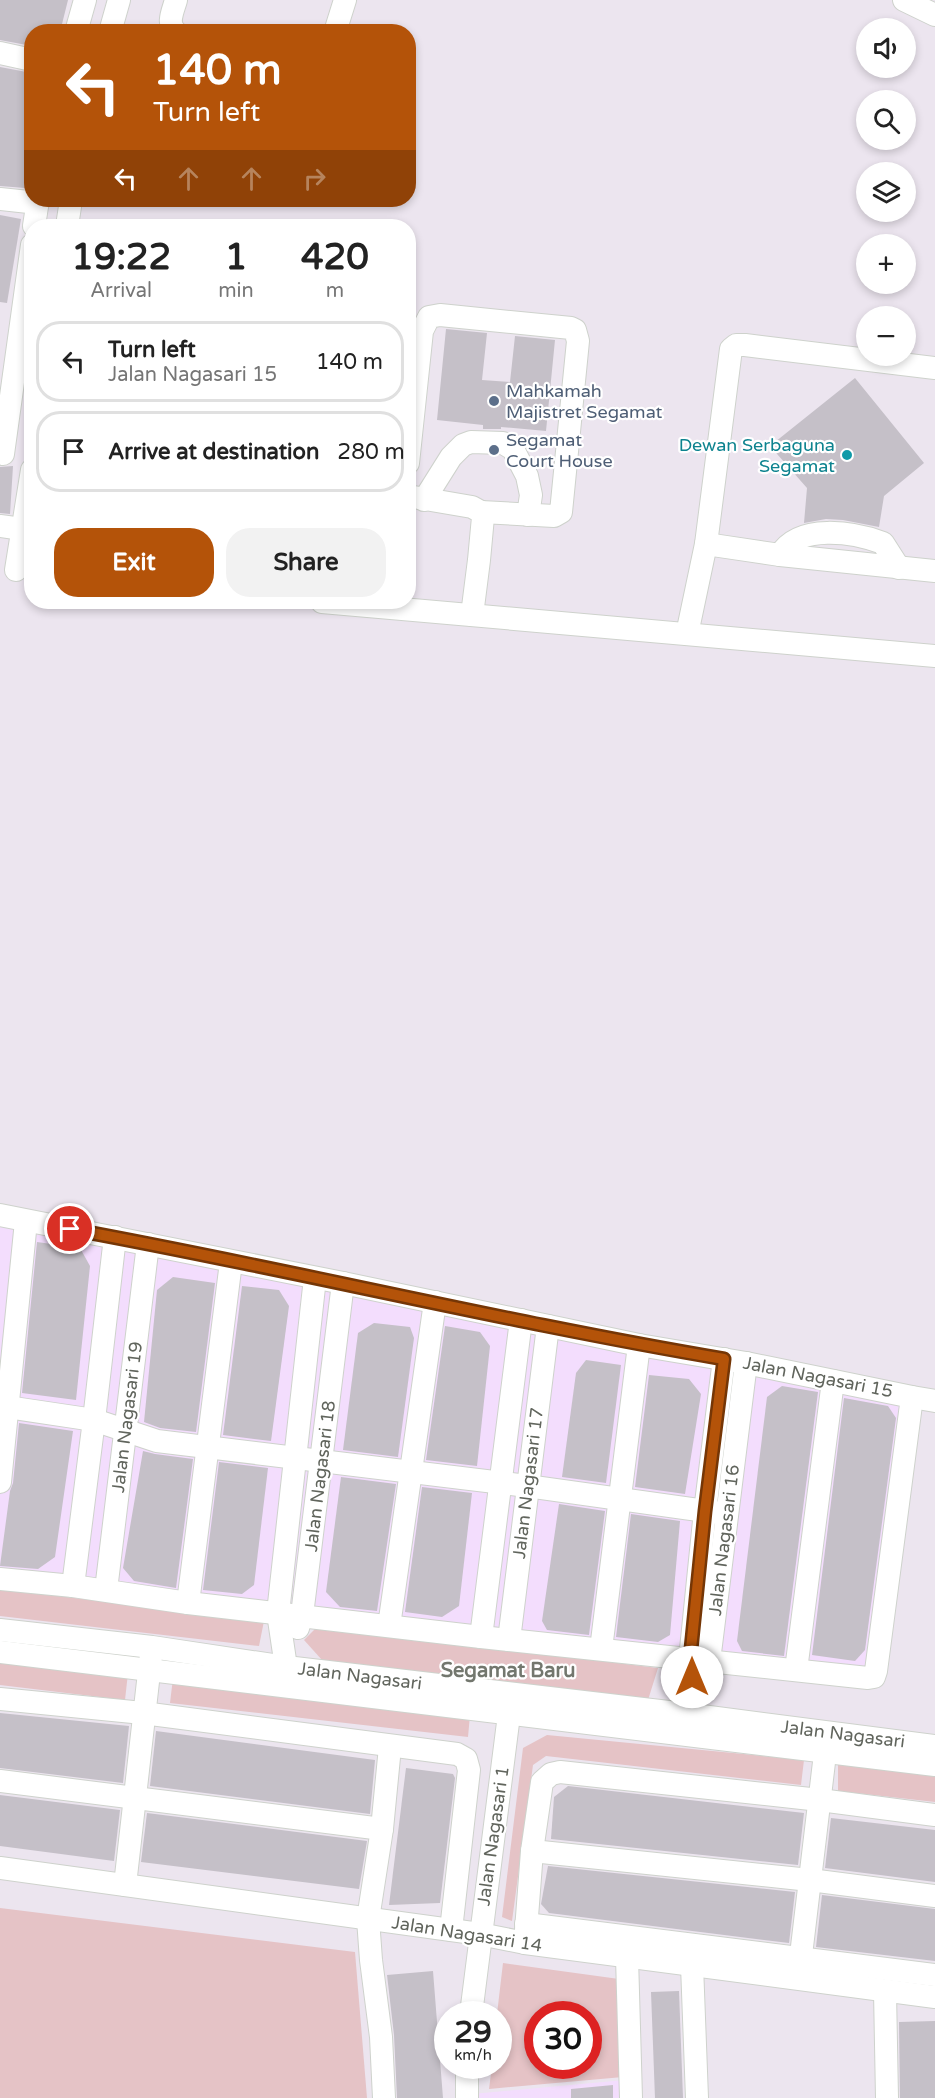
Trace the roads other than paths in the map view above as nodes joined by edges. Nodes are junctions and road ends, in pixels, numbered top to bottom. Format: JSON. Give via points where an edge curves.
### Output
{"nodes":[{"id":1,"x":85,"y":0,"type":"edge"},
{"id":2,"x":119,"y":0,"type":"edge"},
{"id":3,"x":176,"y":0,"type":"edge"},
{"id":4,"x":345,"y":0,"type":"edge"},
{"id":5,"x":904,"y":0,"type":"edge"},
{"id":6,"x":935,"y":15,"type":"edge"},
{"id":7,"x":78,"y":24,"type":"edge"},
{"id":8,"x":112,"y":24,"type":"edge"},
{"id":9,"x":170,"y":24,"type":"edge"},
{"id":10,"x":338,"y":24,"type":"edge"},
{"id":11,"x":0,"y":53,"type":"edge"},
{"id":12,"x":24,"y":58,"type":"edge"},
{"id":13,"x":0,"y":199,"type":"edge"},
{"id":14,"x":24,"y":200,"type":"edge"},
{"id":15,"x":24,"y":279,"type":"edge"},
{"id":16,"x":8,"y":347,"type":"edge"},
{"id":17,"x":935,"y":368,"type":"edge"},
{"id":18,"x":416,"y":388,"type":"edge"},
{"id":19,"x":3,"y":454,"type":"dead end"},
{"id":20,"x":24,"y":492,"type":"edge"},
{"id":21,"x":416,"y":498,"type":"edge"},
{"id":22,"x":481,"y":512,"type":"junction"},
{"id":23,"x":528,"y":515,"type":"junction"},
{"id":24,"x":11,"y":527,"type":"edge"},
{"id":25,"x":706,"y":544,"type":"junction"},
{"id":26,"x":16,"y":570,"type":"edge"},
{"id":27,"x":935,"y":571,"type":"edge"},
{"id":28,"x":411,"y":609,"type":"edge"},
{"id":29,"x":472,"y":615,"type":"junction"},
{"id":30,"x":687,"y":634,"type":"junction"},
{"id":31,"x":935,"y":656,"type":"edge"},
{"id":32,"x":0,"y":1215,"type":"edge"},
{"id":33,"x":26,"y":1221,"type":"junction"},
{"id":34,"x":115,"y":1237,"type":"junction"},
{"id":35,"x":148,"y":1244,"type":"junction"},
{"id":36,"x":231,"y":1262,"type":"junction"},
{"id":37,"x":315,"y":1278,"type":"junction"},
{"id":38,"x":343,"y":1283,"type":"junction"},
{"id":39,"x":435,"y":1302,"type":"junction"},
{"id":40,"x":521,"y":1320,"type":"junction"},
{"id":41,"x":548,"y":1326,"type":"junction"},
{"id":42,"x":639,"y":1345,"type":"junction"},
{"id":43,"x":735,"y":1361,"type":"junction"},
{"id":44,"x":833,"y":1381,"type":"junction"},
{"id":45,"x":912,"y":1397,"type":"junction"},
{"id":46,"x":935,"y":1401,"type":"edge"},
{"id":47,"x":4,"y":1407,"type":"edge"},
{"id":48,"x":94,"y":1420,"type":"junction"},
{"id":49,"x":126,"y":1431,"type":"junction"},
{"id":50,"x":207,"y":1448,"type":"junction"},
{"id":51,"x":294,"y":1459,"type":"junction"},
{"id":52,"x":322,"y":1462,"type":"junction"},
{"id":53,"x":411,"y":1474,"type":"junction"},
{"id":54,"x":0,"y":1482,"type":"edge"},
{"id":55,"x":500,"y":1484,"type":"junction"},
{"id":56,"x":527,"y":1486,"type":"junction"},
{"id":57,"x":619,"y":1500,"type":"junction"},
{"id":58,"x":705,"y":1511,"type":"junction"},
{"id":59,"x":727,"y":1514,"type":"junction"},
{"id":60,"x":0,"y":1579,"type":"edge"},
{"id":61,"x":73,"y":1586,"type":"junction"},
{"id":62,"x":106,"y":1590,"type":"junction"},
{"id":63,"x":188,"y":1603,"type":"junction"},
{"id":64,"x":278,"y":1613,"type":"junction"},
{"id":65,"x":302,"y":1615,"type":"junction"},
{"id":66,"x":390,"y":1626,"type":"junction"},
{"id":67,"x":0,"y":1630,"type":"edge"},
{"id":68,"x":481,"y":1637,"type":"junction"},
{"id":69,"x":509,"y":1640,"type":"junction"},
{"id":70,"x":601,"y":1649,"type":"junction"},
{"id":71,"x":0,"y":1652,"type":"edge"},
{"id":72,"x":151,"y":1658,"type":"junction"},
{"id":73,"x":700,"y":1660,"type":"junction"},
{"id":74,"x":796,"y":1670,"type":"junction"},
{"id":75,"x":285,"y":1677,"type":"junction"},
{"id":76,"x":0,"y":1700,"type":"edge"},
{"id":77,"x":510,"y":1704,"type":"junction"},
{"id":78,"x":143,"y":1713,"type":"junction"},
{"id":79,"x":693,"y":1725,"type":"junction"},
{"id":80,"x":827,"y":1742,"type":"junction"},
{"id":81,"x":935,"y":1746,"type":"edge"},
{"id":82,"x":390,"y":1747,"type":"junction"},
{"id":83,"x":935,"y":1765,"type":"edge"},
{"id":84,"x":0,"y":1781,"type":"edge"},
{"id":85,"x":134,"y":1798,"type":"junction"},
{"id":86,"x":820,"y":1800,"type":"junction"},
{"id":87,"x":935,"y":1815,"type":"edge"},
{"id":88,"x":382,"y":1828,"type":"junction"},
{"id":89,"x":532,"y":1851,"type":"junction"},
{"id":90,"x":0,"y":1868,"type":"edge"},
{"id":91,"x":810,"y":1880,"type":"junction"},
{"id":92,"x":125,"y":1885,"type":"junction"},
{"id":93,"x":935,"y":1896,"type":"edge"},
{"id":94,"x":368,"y":1919,"type":"junction"},
{"id":95,"x":452,"y":1930,"type":"junction"},
{"id":96,"x":525,"y":1933,"type":"junction"},
{"id":97,"x":480,"y":1934,"type":"junction"},
{"id":98,"x":627,"y":1957,"type":"junction"},
{"id":99,"x":692,"y":1965,"type":"junction"},
{"id":100,"x":799,"y":1968,"type":"junction"},
{"id":101,"x":935,"y":1975,"type":"edge"},
{"id":102,"x":885,"y":1991,"type":"junction"},
{"id":103,"x":935,"y":1997,"type":"edge"},
{"id":104,"x":472,"y":2001,"type":"edge"},
{"id":105,"x":467,"y":2079,"type":"edge"},
{"id":106,"x":384,"y":2098,"type":"edge"},
{"id":107,"x":467,"y":2098,"type":"edge"},
{"id":108,"x":631,"y":2098,"type":"edge"},
{"id":109,"x":697,"y":2098,"type":"edge"},
{"id":110,"x":887,"y":2098,"type":"edge"}],
"edges":[{"from":1,"to":7,"type":"street"},
{"from":2,"to":8,"type":"street"},
{"from":3,"to":9,"type":"street"},
{"from":4,"to":10,"type":"street"},
{"from":5,"to":6,"type":"street"},
{"from":11,"to":12,"type":"street"},
{"from":13,"to":14,"type":"street"},
{"from":15,"to":16,"type":"street"},
{"from":16,"to":19,"type":"street"},
{"from":17,"to":25,"type":"street","via":[[736,345],[731,349]]},
{"from":18,"to":23,"type":"street","via":[[422,331],[429,317],[571,328],[577,334],[561,512],[554,516]]},
{"from":20,"to":24,"type":"street"},
{"from":21,"to":22,"type":"street"},
{"from":21,"to":23,"type":"street","via":[[463,445],[503,443],[513,449],[527,476],[531,495]]},
{"from":22,"to":23,"type":"street"},
{"from":22,"to":29,"type":"street"},
{"from":24,"to":26,"type":"street"},
{"from":25,"to":27,"type":"street"},
{"from":25,"to":30,"type":"street"},
{"from":28,"to":29,"type":"street"},
{"from":29,"to":30,"type":"street"},
{"from":30,"to":31,"type":"street"},
{"from":32,"to":33,"type":"street","name":"Jalan Nagasari 15"},
{"from":33,"to":34,"type":"street","name":"Jalan Nagasari 15"},
{"from":33,"to":47,"type":"street"},
{"from":34,"to":35,"type":"street","name":"Jalan Nagasari 15"},
{"from":34,"to":48,"type":"street"},
{"from":35,"to":36,"type":"street","name":"Jalan Nagasari 15"},
{"from":35,"to":49,"type":"street","name":"Jalan Nagasari 19"},
{"from":36,"to":37,"type":"street","name":"Jalan Nagasari 15"},
{"from":36,"to":50,"type":"street"},
{"from":37,"to":38,"type":"street","name":"Jalan Nagasari 15"},
{"from":37,"to":51,"type":"street"},
{"from":38,"to":39,"type":"street","name":"Jalan Nagasari 15"},
{"from":38,"to":52,"type":"street","name":"Jalan Nagasari 18"},
{"from":39,"to":40,"type":"street","name":"Jalan Nagasari 15"},
{"from":39,"to":53,"type":"street"},
{"from":40,"to":41,"type":"street","name":"Jalan Nagasari 15"},
{"from":40,"to":55,"type":"street"},
{"from":41,"to":42,"type":"street","name":"Jalan Nagasari 15"},
{"from":41,"to":56,"type":"street","name":"Jalan Nagasari 17"},
{"from":42,"to":43,"type":"street","name":"Jalan Nagasari 15"},
{"from":42,"to":57,"type":"street"},
{"from":43,"to":44,"type":"street","name":"Jalan Nagasari 15"},
{"from":43,"to":58,"type":"street"},
{"from":43,"to":59,"type":"street","name":"Jalan Nagasari 16"},
{"from":44,"to":45,"type":"street","name":"Jalan Nagasari 15"},
{"from":44,"to":74,"type":"street"},
{"from":45,"to":46,"type":"street"},
{"from":45,"to":74,"type":"street","name":"Jalan Nagasari 15","via":[[874,1677]]},
{"from":47,"to":48,"type":"street"},
{"from":47,"to":54,"type":"street"},
{"from":48,"to":49,"type":"street"},
{"from":48,"to":61,"type":"street"},
{"from":49,"to":50,"type":"street","via":[[157,1441]]},
{"from":49,"to":62,"type":"street","name":"Jalan Nagasari 19"},
{"from":50,"to":51,"type":"street"},
{"from":50,"to":63,"type":"street"},
{"from":51,"to":52,"type":"street"},
{"from":51,"to":64,"type":"street"},
{"from":52,"to":53,"type":"street"},
{"from":52,"to":65,"type":"street","name":"Jalan Nagasari 18"},
{"from":53,"to":55,"type":"street"},
{"from":53,"to":66,"type":"street"},
{"from":55,"to":56,"type":"street"},
{"from":55,"to":68,"type":"street"},
{"from":56,"to":57,"type":"street"},
{"from":56,"to":69,"type":"street","name":"Jalan Nagasari 17"},
{"from":57,"to":58,"type":"street"},
{"from":57,"to":70,"type":"street"},
{"from":58,"to":59,"type":"street"},
{"from":58,"to":73,"type":"street"},
{"from":59,"to":73,"type":"street","name":"Jalan Nagasari 16"},
{"from":60,"to":61,"type":"street","name":"Jalan Nagasari 15"},
{"from":61,"to":62,"type":"street","name":"Jalan Nagasari 15"},
{"from":62,"to":63,"type":"street","name":"Jalan Nagasari 15"},
{"from":63,"to":64,"type":"street","name":"Jalan Nagasari 15"},
{"from":64,"to":65,"type":"street","name":"Jalan Nagasari 15"},
{"from":64,"to":75,"type":"street"},
{"from":65,"to":66,"type":"street","name":"Jalan Nagasari 15"},
{"from":65,"to":75,"type":"street","name":"Jalan Nagasari 18"},
{"from":66,"to":68,"type":"street","name":"Jalan Nagasari 15"},
{"from":67,"to":72,"type":"street","name":"Jalan Nagasari"},
{"from":68,"to":69,"type":"street","name":"Jalan Nagasari 15"},
{"from":69,"to":70,"type":"street","name":"Jalan Nagasari 15"},
{"from":70,"to":73,"type":"street","name":"Jalan Nagasari 15"},
{"from":71,"to":72,"type":"street","name":"Jalan Nagasari"},
{"from":72,"to":75,"type":"street","name":"Jalan Nagasari"},
{"from":72,"to":78,"type":"street"},
{"from":73,"to":74,"type":"street","name":"Jalan Nagasari 15"},
{"from":73,"to":79,"type":"street","name":"Jalan Nagasari 16"},
{"from":75,"to":77,"type":"street","name":"Jalan Nagasari"},
{"from":76,"to":78,"type":"street"},
{"from":77,"to":79,"type":"street","name":"Jalan Nagasari"},
{"from":77,"to":97,"type":"street","name":"Jalan Nagasari 1"},
{"from":78,"to":82,"type":"street"},
{"from":78,"to":85,"type":"street"},
{"from":79,"to":80,"type":"street","name":"Jalan Nagasari"},
{"from":80,"to":81,"type":"street","name":"Jalan Nagasari"},
{"from":80,"to":83,"type":"street","name":"Jalan Nagasari"},
{"from":80,"to":86,"type":"street"},
{"from":82,"to":88,"type":"street"},
{"from":82,"to":95,"type":"street","name":"Jalan Nagasari 1","via":[[450,1752],[466,1759],[470,1770]]},
{"from":84,"to":85,"type":"street"},
{"from":85,"to":88,"type":"street"},
{"from":85,"to":92,"type":"street"},
{"from":86,"to":87,"type":"street"},
{"from":86,"to":89,"type":"street","via":[[560,1772],[542,1782]]},
{"from":86,"to":91,"type":"street"},
{"from":88,"to":94,"type":"street"},
{"from":89,"to":91,"type":"street"},
{"from":89,"to":96,"type":"street"},
{"from":90,"to":92,"type":"street","name":"Jalan Nagasari 14"},
{"from":91,"to":93,"type":"street"},
{"from":91,"to":100,"type":"street"},
{"from":92,"to":94,"type":"street","name":"Jalan Nagasari 14"},
{"from":94,"to":95,"type":"street","name":"Jalan Nagasari 14"},
{"from":94,"to":106,"type":"street"},
{"from":95,"to":97,"type":"street","name":"Jalan Nagasari 14"},
{"from":96,"to":97,"type":"street","name":"Jalan Nagasari 14"},
{"from":96,"to":98,"type":"street","name":"Jalan Nagasari 14"},
{"from":96,"to":100,"type":"street","name":"Jalan Nagasari 14"},
{"from":97,"to":104,"type":"street","name":"Jalan Nagasari 1"},
{"from":98,"to":99,"type":"street","name":"Jalan Nagasari 14"},
{"from":98,"to":108,"type":"street"},
{"from":99,"to":100,"type":"street","name":"Jalan Nagasari 14"},
{"from":99,"to":109,"type":"street"},
{"from":100,"to":101,"type":"street","name":"Jalan Nagasari 14"},
{"from":100,"to":102,"type":"street","name":"Jalan Nagasari 14"},
{"from":102,"to":103,"type":"street","name":"Jalan Nagasari 14"},
{"from":102,"to":110,"type":"street"},
{"from":105,"to":107,"type":"street"}]}
